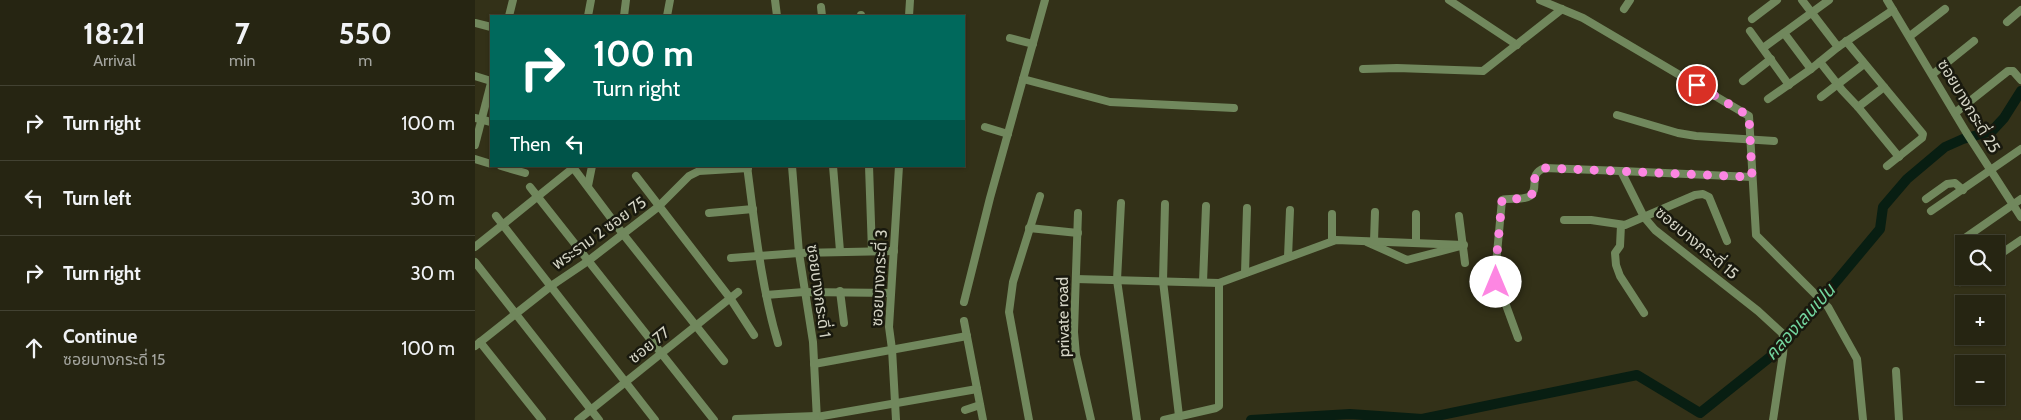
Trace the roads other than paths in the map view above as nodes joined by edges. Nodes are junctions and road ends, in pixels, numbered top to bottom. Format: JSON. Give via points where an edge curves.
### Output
{"nodes":[{"id":1,"x":513,"y":0,"type":"edge"},
{"id":2,"x":591,"y":0,"type":"edge"},
{"id":3,"x":626,"y":0,"type":"edge"},
{"id":4,"x":670,"y":0,"type":"edge"},
{"id":5,"x":775,"y":0,"type":"edge"},
{"id":6,"x":910,"y":0,"type":"edge"},
{"id":7,"x":1045,"y":0,"type":"edge"},
{"id":8,"x":1449,"y":0,"type":"edge"},
{"id":9,"x":1540,"y":0,"type":"edge"},
{"id":10,"x":1630,"y":0,"type":"edge"},
{"id":11,"x":1777,"y":0,"type":"edge"},
{"id":12,"x":1802,"y":0,"type":"edge"},
{"id":13,"x":1829,"y":0,"type":"edge"},
{"id":14,"x":1887,"y":0,"type":"edge"},
{"id":15,"x":821,"y":7,"type":"dead end"},
{"id":16,"x":1563,"y":9,"type":"junction"},
{"id":17,"x":1945,"y":9,"type":"dead end"},
{"id":18,"x":1624,"y":10,"type":"dead end"},
{"id":19,"x":1893,"y":10,"type":"junction"},
{"id":20,"x":2021,"y":10,"type":"edge"},
{"id":21,"x":1811,"y":13,"type":"junction"},
{"id":22,"x":509,"y":15,"type":"edge"},
{"id":23,"x":588,"y":15,"type":"edge"},
{"id":24,"x":624,"y":15,"type":"edge"},
{"id":25,"x":667,"y":15,"type":"edge"},
{"id":26,"x":777,"y":15,"type":"edge"},
{"id":27,"x":822,"y":15,"type":"edge"},
{"id":28,"x":909,"y":15,"type":"edge"},
{"id":29,"x":1752,"y":19,"type":"dead end"},
{"id":30,"x":475,"y":22,"type":"edge"},
{"id":31,"x":2007,"y":22,"type":"dead end"},
{"id":32,"x":490,"y":27,"type":"edge"},
{"id":33,"x":1750,"y":31,"type":"dead end"},
{"id":34,"x":1784,"y":33,"type":"junction"},
{"id":35,"x":1910,"y":36,"type":"junction"},
{"id":36,"x":1010,"y":38,"type":"dead end"},
{"id":37,"x":1975,"y":41,"type":"dead end"},
{"id":38,"x":1846,"y":42,"type":"junction"},
{"id":39,"x":1033,"y":44,"type":"junction"},
{"id":40,"x":1517,"y":45,"type":"junction"},
{"id":41,"x":1838,"y":47,"type":"junction"},
{"id":42,"x":1763,"y":48,"type":"junction"},
{"id":43,"x":1771,"y":59,"type":"junction"},
{"id":44,"x":1820,"y":62,"type":"junction"},
{"id":45,"x":1864,"y":64,"type":"junction"},
{"id":46,"x":1363,"y":69,"type":"dead end"},
{"id":47,"x":1811,"y":69,"type":"junction"},
{"id":48,"x":1933,"y":74,"type":"junction"},
{"id":49,"x":475,"y":76,"type":"edge"},
{"id":50,"x":1023,"y":79,"type":"junction"},
{"id":51,"x":2021,"y":80,"type":"edge"},
{"id":52,"x":1743,"y":81,"type":"dead end"},
{"id":53,"x":490,"y":82,"type":"edge"},
{"id":54,"x":1837,"y":84,"type":"junction"},
{"id":55,"x":490,"y":85,"type":"edge"},
{"id":56,"x":1789,"y":85,"type":"junction"},
{"id":57,"x":1884,"y":87,"type":"junction"},
{"id":58,"x":1821,"y":96,"type":"dead end"},
{"id":59,"x":1768,"y":99,"type":"dead end"},
{"id":60,"x":1859,"y":107,"type":"junction"},
{"id":61,"x":1234,"y":108,"type":"dead end"},
{"id":62,"x":1955,"y":113,"type":"junction"},
{"id":63,"x":1617,"y":114,"type":"dead end"},
{"id":64,"x":478,"y":119,"type":"edge"},
{"id":65,"x":985,"y":127,"type":"dead end"},
{"id":66,"x":1008,"y":134,"type":"junction"},
{"id":67,"x":1751,"y":140,"type":"junction"},
{"id":68,"x":1774,"y":141,"type":"dead end"},
{"id":69,"x":475,"y":146,"type":"edge"},
{"id":70,"x":2021,"y":150,"type":"edge"},
{"id":71,"x":1899,"y":157,"type":"junction"},
{"id":72,"x":475,"y":159,"type":"edge"},
{"id":73,"x":490,"y":164,"type":"edge"},
{"id":74,"x":1887,"y":166,"type":"dead end"},
{"id":75,"x":504,"y":167,"type":"edge"},
{"id":76,"x":573,"y":167,"type":"edge"},
{"id":77,"x":592,"y":167,"type":"edge"},
{"id":78,"x":747,"y":167,"type":"edge"},
{"id":79,"x":792,"y":167,"type":"edge"},
{"id":80,"x":833,"y":167,"type":"edge"},
{"id":81,"x":869,"y":167,"type":"edge"},
{"id":82,"x":899,"y":167,"type":"edge"},
{"id":83,"x":1991,"y":169,"type":"junction"},
{"id":84,"x":1621,"y":172,"type":"junction"},
{"id":85,"x":525,"y":173,"type":"dead end"},
{"id":86,"x":636,"y":176,"type":"dead end"},
{"id":87,"x":1752,"y":177,"type":"junction"},
{"id":88,"x":588,"y":186,"type":"junction"},
{"id":89,"x":530,"y":188,"type":"dead end"},
{"id":90,"x":1963,"y":190,"type":"junction"},
{"id":91,"x":1040,"y":196,"type":"dead end"},
{"id":92,"x":538,"y":197,"type":"junction"},
{"id":93,"x":1926,"y":199,"type":"dead end"},
{"id":94,"x":2021,"y":199,"type":"edge"},
{"id":95,"x":1121,"y":204,"type":"dead end"},
{"id":96,"x":1165,"y":204,"type":"dead end"},
{"id":97,"x":2013,"y":204,"type":"junction"},
{"id":98,"x":1206,"y":206,"type":"dead end"},
{"id":99,"x":659,"y":207,"type":"junction"},
{"id":100,"x":1247,"y":208,"type":"dead end"},
{"id":101,"x":753,"y":209,"type":"junction"},
{"id":102,"x":1290,"y":210,"type":"dead end"},
{"id":103,"x":1931,"y":211,"type":"dead end"},
{"id":104,"x":1375,"y":212,"type":"dead end"},
{"id":105,"x":709,"y":213,"type":"dead end"},
{"id":106,"x":1078,"y":213,"type":"dead end"},
{"id":107,"x":1332,"y":214,"type":"dead end"},
{"id":108,"x":1417,"y":214,"type":"dead end"},
{"id":109,"x":496,"y":216,"type":"dead end"},
{"id":110,"x":1644,"y":217,"type":"junction"},
{"id":111,"x":2021,"y":217,"type":"edge"},
{"id":112,"x":1564,"y":220,"type":"dead end"},
{"id":113,"x":502,"y":225,"type":"junction"},
{"id":114,"x":1621,"y":225,"type":"junction"},
{"id":115,"x":1029,"y":228,"type":"junction"},
{"id":116,"x":1077,"y":233,"type":"junction"},
{"id":117,"x":623,"y":234,"type":"junction"},
{"id":118,"x":1969,"y":235,"type":"edge"},
{"id":119,"x":2021,"y":240,"type":"edge"},
{"id":120,"x":1331,"y":241,"type":"junction"},
{"id":121,"x":1363,"y":241,"type":"junction"},
{"id":122,"x":1374,"y":241,"type":"junction"},
{"id":123,"x":1727,"y":241,"type":"dead end"},
{"id":124,"x":1416,"y":243,"type":"junction"},
{"id":125,"x":1461,"y":244,"type":"junction"},
{"id":126,"x":475,"y":248,"type":"edge"},
{"id":127,"x":873,"y":251,"type":"junction"},
{"id":128,"x":894,"y":251,"type":"junction"},
{"id":129,"x":2005,"y":251,"type":"edge"},
{"id":130,"x":840,"y":252,"type":"junction"},
{"id":131,"x":799,"y":253,"type":"junction"},
{"id":132,"x":759,"y":256,"type":"junction"},
{"id":133,"x":731,"y":258,"type":"dead end"},
{"id":134,"x":1288,"y":258,"type":"junction"},
{"id":135,"x":588,"y":261,"type":"junction"},
{"id":136,"x":475,"y":262,"type":"edge"},
{"id":137,"x":1465,"y":263,"type":"dead end"},
{"id":138,"x":1245,"y":273,"type":"junction"},
{"id":139,"x":1076,"y":279,"type":"junction"},
{"id":140,"x":1117,"y":280,"type":"junction"},
{"id":141,"x":1163,"y":281,"type":"junction"},
{"id":142,"x":1203,"y":282,"type":"junction"},
{"id":143,"x":1219,"y":283,"type":"junction"},
{"id":144,"x":551,"y":286,"type":"junction"},
{"id":145,"x":840,"y":291,"type":"junction"},
{"id":146,"x":738,"y":292,"type":"dead end"},
{"id":147,"x":804,"y":292,"type":"junction"},
{"id":148,"x":891,"y":293,"type":"junction"},
{"id":149,"x":767,"y":295,"type":"junction"},
{"id":150,"x":730,"y":298,"type":"junction"},
{"id":151,"x":964,"y":302,"type":"dead end"},
{"id":152,"x":1644,"y":313,"type":"dead end"},
{"id":153,"x":516,"y":314,"type":"junction"},
{"id":154,"x":964,"y":320,"type":"dead end"},
{"id":155,"x":844,"y":323,"type":"dead end"},
{"id":156,"x":696,"y":326,"type":"junction"},
{"id":157,"x":754,"y":335,"type":"dead end"},
{"id":158,"x":967,"y":336,"type":"junction"},
{"id":159,"x":1518,"y":338,"type":"dead end"},
{"id":160,"x":778,"y":343,"type":"dead end"},
{"id":161,"x":477,"y":344,"type":"edge"},
{"id":162,"x":892,"y":349,"type":"junction"},
{"id":163,"x":661,"y":353,"type":"junction"},
{"id":164,"x":724,"y":361,"type":"dead end"},
{"id":165,"x":814,"y":364,"type":"junction"},
{"id":166,"x":1896,"y":371,"type":"dead end"},
{"id":167,"x":626,"y":382,"type":"junction"},
{"id":168,"x":977,"y":389,"type":"junction"},
{"id":169,"x":895,"y":403,"type":"junction"},
{"id":170,"x":980,"y":405,"type":"junction"},
{"id":171,"x":591,"y":410,"type":"junction"},
{"id":172,"x":965,"y":410,"type":"dead end"},
{"id":173,"x":1179,"y":416,"type":"junction"},
{"id":174,"x":817,"y":417,"type":"edge"},
{"id":175,"x":736,"y":419,"type":"edge"},
{"id":176,"x":542,"y":420,"type":"edge"},
{"id":177,"x":578,"y":420,"type":"edge"},
{"id":178,"x":599,"y":420,"type":"edge"},
{"id":179,"x":655,"y":420,"type":"edge"},
{"id":180,"x":714,"y":420,"type":"edge"},
{"id":181,"x":896,"y":420,"type":"edge"},
{"id":182,"x":983,"y":420,"type":"edge"},
{"id":183,"x":1029,"y":420,"type":"edge"},
{"id":184,"x":1091,"y":420,"type":"edge"},
{"id":185,"x":1137,"y":420,"type":"edge"},
{"id":186,"x":1164,"y":420,"type":"edge"},
{"id":187,"x":1773,"y":420,"type":"edge"},
{"id":188,"x":1863,"y":420,"type":"edge"},
{"id":189,"x":1899,"y":420,"type":"edge"}],
"edges":[{"from":1,"to":22,"type":"street"},
{"from":2,"to":23,"type":"street"},
{"from":3,"to":24,"type":"street"},
{"from":4,"to":25,"type":"street"},
{"from":5,"to":26,"type":"street"},
{"from":6,"to":28,"type":"street"},
{"from":7,"to":39,"type":"street"},
{"from":8,"to":40,"type":"street"},
{"from":9,"to":16,"type":"street"},
{"from":10,"to":18,"type":"street"},
{"from":11,"to":29,"type":"street"},
{"from":12,"to":21,"type":"street"},
{"from":13,"to":21,"type":"street"},
{"from":14,"to":19,"type":"street","name":"ซอยบางกระดี่ 25"},
{"from":15,"to":27,"type":"street"},
{"from":16,"to":40,"type":"street"},
{"from":16,"to":67,"type":"street","via":[[1747,114]]},
{"from":17,"to":35,"type":"street"},
{"from":19,"to":35,"type":"street","name":"ซอยบางกระดี่ 25"},
{"from":19,"to":38,"type":"street"},
{"from":20,"to":31,"type":"street"},
{"from":21,"to":34,"type":"street"},
{"from":21,"to":41,"type":"street"},
{"from":30,"to":32,"type":"street"},
{"from":33,"to":42,"type":"street"},
{"from":34,"to":42,"type":"street"},
{"from":34,"to":47,"type":"street"},
{"from":35,"to":48,"type":"street","name":"ซอยบางกระดี่ 25"},
{"from":36,"to":39,"type":"street"},
{"from":37,"to":48,"type":"street"},
{"from":38,"to":41,"type":"street"},
{"from":38,"to":45,"type":"street"},
{"from":39,"to":50,"type":"street"},
{"from":40,"to":46,"type":"street","via":[[1483,71]]},
{"from":41,"to":44,"type":"street"},
{"from":42,"to":43,"type":"street"},
{"from":43,"to":52,"type":"street"},
{"from":43,"to":56,"type":"street"},
{"from":44,"to":47,"type":"street"},
{"from":44,"to":54,"type":"street"},
{"from":45,"to":54,"type":"street"},
{"from":45,"to":57,"type":"street"},
{"from":47,"to":56,"type":"street"},
{"from":48,"to":62,"type":"street","name":"ซอยบางกระดี่ 25"},
{"from":49,"to":53,"type":"street"},
{"from":50,"to":61,"type":"street","via":[[1110,102]]},
{"from":50,"to":66,"type":"street"},
{"from":51,"to":62,"type":"street","via":[[2013,71],[2008,71]]},
{"from":54,"to":58,"type":"street"},
{"from":54,"to":60,"type":"street"},
{"from":55,"to":64,"type":"street"},
{"from":56,"to":59,"type":"street"},
{"from":57,"to":60,"type":"street"},
{"from":57,"to":71,"type":"street","via":[[1923,134]]},
{"from":60,"to":71,"type":"street"},
{"from":62,"to":83,"type":"street","name":"ซอยบางกระดี่ 25"},
{"from":63,"to":67,"type":"street","via":[[1678,133]]},
{"from":64,"to":69,"type":"street"},
{"from":65,"to":66,"type":"street"},
{"from":66,"to":151,"type":"street"},
{"from":67,"to":68,"type":"street"},
{"from":67,"to":87,"type":"street"},
{"from":70,"to":83,"type":"street"},
{"from":71,"to":74,"type":"street"},
{"from":72,"to":73,"type":"street"},
{"from":75,"to":85,"type":"street"},
{"from":76,"to":88,"type":"street"},
{"from":76,"to":92,"type":"street"},
{"from":77,"to":88,"type":"street"},
{"from":78,"to":99,"type":"street","name":"พระราม 2 ซอย 75","via":[[699,171],[689,176]]},
{"from":78,"to":101,"type":"street"},
{"from":79,"to":131,"type":"street","name":"ซอยบางกระดี่ 1"},
{"from":80,"to":130,"type":"street"},
{"from":81,"to":127,"type":"street"},
{"from":82,"to":128,"type":"street","name":"ซอยบางกระดี่ 3"},
{"from":83,"to":90,"type":"street"},
{"from":83,"to":97,"type":"street","name":"ซอยบางกระดี่ 25"},
{"from":84,"to":87,"type":"street"},
{"from":84,"to":110,"type":"street","name":"ซอยบางกระดี่ 15"},
{"from":84,"to":159,"type":"street","via":[[1545,168],[1535,174],[1530,196],[1502,200],[1495,275]]},
{"from":86,"to":99,"type":"street"},
{"from":87,"to":188,"type":"street","via":[[1758,239],[1828,307],[1857,359]]},
{"from":88,"to":117,"type":"street"},
{"from":89,"to":92,"type":"street"},
{"from":90,"to":93,"type":"street","via":[[1950,183]]},
{"from":90,"to":103,"type":"street"},
{"from":91,"to":115,"type":"street"},
{"from":92,"to":113,"type":"street"},
{"from":92,"to":135,"type":"street"},
{"from":94,"to":97,"type":"street"},
{"from":95,"to":140,"type":"street"},
{"from":96,"to":141,"type":"street"},
{"from":97,"to":111,"type":"street","name":"ซอยบางกระดี่ 25"},
{"from":97,"to":118,"type":"street"},
{"from":98,"to":142,"type":"street"},
{"from":99,"to":117,"type":"street","name":"พระราม 2 ซอย 75"},
{"from":99,"to":150,"type":"street"},
{"from":100,"to":138,"type":"street"},
{"from":101,"to":105,"type":"street"},
{"from":101,"to":132,"type":"street"},
{"from":102,"to":134,"type":"street"},
{"from":104,"to":122,"type":"street"},
{"from":106,"to":116,"type":"street","name":"private road"},
{"from":107,"to":120,"type":"street"},
{"from":108,"to":124,"type":"street"},
{"from":109,"to":113,"type":"street"},
{"from":110,"to":114,"type":"street"},
{"from":110,"to":123,"type":"street","via":[[1695,195],[1706,195]]},
{"from":110,"to":187,"type":"street","name":"ซอยบางกระดี่ 15","via":[[1655,230],[1781,333],[1783,354]]},
{"from":112,"to":114,"type":"street"},
{"from":113,"to":126,"type":"street"},
{"from":113,"to":144,"type":"street"},
{"from":114,"to":152,"type":"street","via":[[1615,265]]},
{"from":115,"to":116,"type":"street"},
{"from":115,"to":183,"type":"street","via":[[1013,282],[1009,312]]},
{"from":116,"to":139,"type":"street","name":"private road"},
{"from":117,"to":135,"type":"street","name":"พระราม 2 ซอย 75"},
{"from":117,"to":156,"type":"street"},
{"from":119,"to":129,"type":"street"},
{"from":120,"to":121,"type":"street"},
{"from":120,"to":134,"type":"street"},
{"from":121,"to":122,"type":"street"},
{"from":121,"to":125,"type":"street","via":[[1407,260]]},
{"from":122,"to":124,"type":"street"},
{"from":124,"to":125,"type":"street"},
{"from":125,"to":137,"type":"street"},
{"from":127,"to":128,"type":"street"},
{"from":127,"to":130,"type":"street"},
{"from":128,"to":148,"type":"street","name":"ซอยบางกระดี่ 3"},
{"from":130,"to":131,"type":"street"},
{"from":131,"to":132,"type":"street"},
{"from":131,"to":147,"type":"street","name":"ซอยบางกระดี่ 1"},
{"from":132,"to":133,"type":"street"},
{"from":132,"to":149,"type":"street"},
{"from":134,"to":138,"type":"street"},
{"from":135,"to":144,"type":"street","name":"พระราม 2 ซอย 75"},
{"from":135,"to":163,"type":"street"},
{"from":136,"to":153,"type":"street"},
{"from":138,"to":143,"type":"street"},
{"from":139,"to":140,"type":"street"},
{"from":139,"to":184,"type":"street","name":"private road","via":[[1076,355]]},
{"from":140,"to":141,"type":"street"},
{"from":140,"to":185,"type":"street"},
{"from":141,"to":142,"type":"street"},
{"from":141,"to":173,"type":"street"},
{"from":142,"to":143,"type":"street"},
{"from":143,"to":173,"type":"street","via":[[1219,406]]},
{"from":144,"to":153,"type":"street","name":"พระราม 2 ซอย 75"},
{"from":144,"to":167,"type":"street"},
{"from":145,"to":147,"type":"street"},
{"from":145,"to":148,"type":"street"},
{"from":145,"to":155,"type":"street"},
{"from":146,"to":150,"type":"street","name":"ซอย 77"},
{"from":147,"to":149,"type":"street"},
{"from":147,"to":165,"type":"street","name":"ซอยบางกระดี่ 1"},
{"from":148,"to":162,"type":"street","name":"ซอยบางกระดี่ 3","via":[[889,327]]},
{"from":149,"to":160,"type":"street"},
{"from":150,"to":156,"type":"street","name":"ซอย 77"},
{"from":150,"to":157,"type":"street"},
{"from":153,"to":161,"type":"street","name":"พระราม 2 ซอย 75"},
{"from":153,"to":171,"type":"street"},
{"from":154,"to":158,"type":"street"},
{"from":156,"to":163,"type":"street","name":"ซอย 77"},
{"from":156,"to":164,"type":"street"},
{"from":158,"to":162,"type":"street"},
{"from":158,"to":168,"type":"street"},
{"from":161,"to":176,"type":"street"},
{"from":162,"to":165,"type":"street"},
{"from":162,"to":169,"type":"street","name":"ซอยบางกระดี่ 3"},
{"from":163,"to":167,"type":"street","name":"ซอย 77"},
{"from":163,"to":180,"type":"street"},
{"from":165,"to":174,"type":"street","name":"ซอยบางกระดี่ 1"},
{"from":166,"to":189,"type":"street"},
{"from":167,"to":171,"type":"street","name":"ซอย 77"},
{"from":167,"to":179,"type":"street"},
{"from":168,"to":169,"type":"street"},
{"from":168,"to":170,"type":"street"},
{"from":169,"to":174,"type":"street"},
{"from":169,"to":181,"type":"street","name":"ซอยบางกระดี่ 3"},
{"from":170,"to":172,"type":"street"},
{"from":170,"to":182,"type":"street"},
{"from":171,"to":177,"type":"street","name":"ซอย 77"},
{"from":171,"to":178,"type":"street"},
{"from":173,"to":186,"type":"street"},
{"from":174,"to":175,"type":"street"}]}
